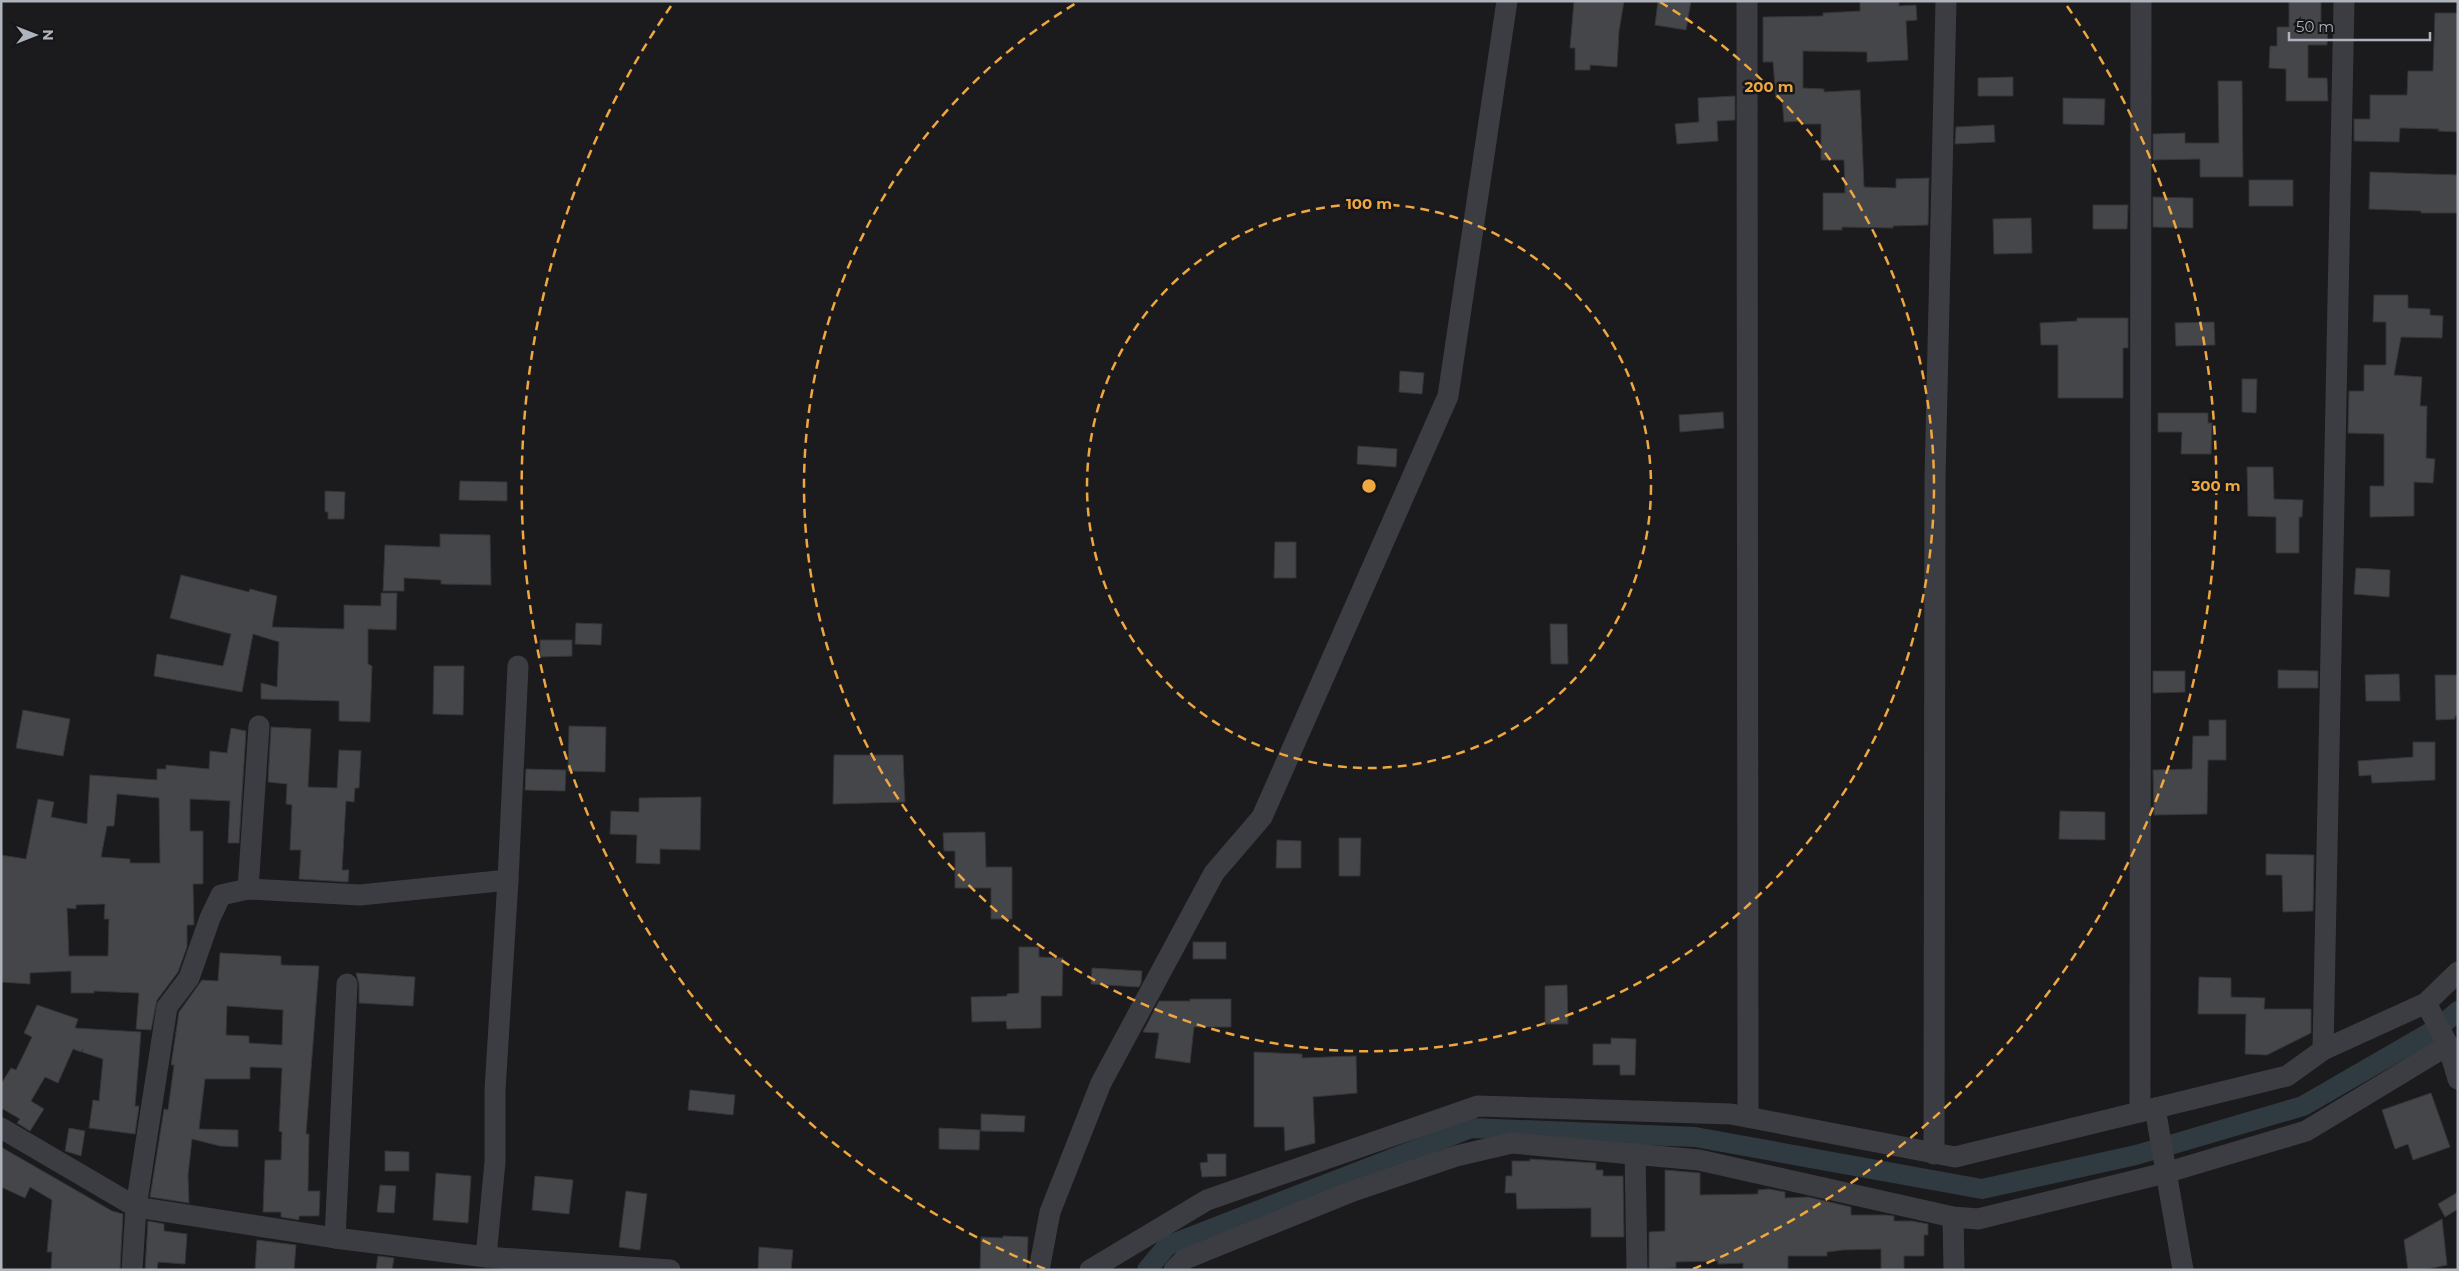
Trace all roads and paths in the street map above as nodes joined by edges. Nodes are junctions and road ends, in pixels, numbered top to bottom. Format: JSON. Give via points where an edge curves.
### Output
{"nodes":[{"id":1,"x":1507,"y":1,"type":"edge"},
{"id":2,"x":1747,"y":1,"type":"edge"},
{"id":3,"x":1946,"y":1,"type":"edge"},
{"id":4,"x":2141,"y":1,"type":"edge"},
{"id":5,"x":2344,"y":1,"type":"edge"},
{"id":6,"x":518,"y":666,"type":"dead end"},
{"id":7,"x":259,"y":726,"type":"dead end"},
{"id":8,"x":508,"y":880,"type":"junction"},
{"id":9,"x":248,"y":889,"type":"junction"},
{"id":10,"x":2458,"y":972,"type":"edge"},
{"id":11,"x":347,"y":984,"type":"dead end"},
{"id":12,"x":2429,"y":1009,"type":"junction"},
{"id":13,"x":2448,"y":1045,"type":"junction"},
{"id":14,"x":2323,"y":1050,"type":"junction"},
{"id":15,"x":2458,"y":1079,"type":"edge"},
{"id":16,"x":2147,"y":1110,"type":"junction"},
{"id":17,"x":1748,"y":1117,"type":"junction"},
{"id":18,"x":1,"y":1128,"type":"edge"},
{"id":19,"x":1635,"y":1153,"type":"junction"},
{"id":20,"x":1934,"y":1154,"type":"junction"},
{"id":21,"x":2166,"y":1173,"type":"junction"},
{"id":22,"x":136,"y":1206,"type":"junction"},
{"id":23,"x":1953,"y":1217,"type":"junction"},
{"id":24,"x":335,"y":1238,"type":"junction"},
{"id":25,"x":486,"y":1258,"type":"junction"},
{"id":26,"x":132,"y":1270,"type":"edge"},
{"id":27,"x":670,"y":1270,"type":"edge"},
{"id":28,"x":1039,"y":1270,"type":"edge"},
{"id":29,"x":1090,"y":1270,"type":"edge"},
{"id":30,"x":1174,"y":1270,"type":"edge"},
{"id":31,"x":1637,"y":1270,"type":"edge"},
{"id":32,"x":1954,"y":1270,"type":"edge"},
{"id":33,"x":2183,"y":1270,"type":"edge"}],
"edges":[{"from":1,"to":28,"type":"street","via":[[1448,396],[1262,817],[1214,873],[1100,1083],[1050,1212]]},
{"from":2,"to":17,"type":"street"},
{"from":3,"to":20,"type":"street","via":[[1935,478]]},
{"from":4,"to":16,"type":"street"},
{"from":5,"to":14,"type":"street"},
{"from":6,"to":8,"type":"street"},
{"from":7,"to":9,"type":"street"},
{"from":8,"to":9,"type":"street","via":[[360,896]]},
{"from":8,"to":25,"type":"street"},
{"from":9,"to":22,"type":"street","via":[[221,896],[189,978],[167,1007]]},
{"from":10,"to":12,"type":"street"},
{"from":11,"to":24,"type":"street"},
{"from":12,"to":13,"type":"street"},
{"from":12,"to":14,"type":"street"},
{"from":13,"to":15,"type":"street"},
{"from":13,"to":21,"type":"street","via":[[2306,1131]]},
{"from":14,"to":16,"type":"street","via":[[2287,1076]]},
{"from":16,"to":20,"type":"street","via":[[1955,1157]]},
{"from":16,"to":21,"type":"street"},
{"from":17,"to":20,"type":"street"},
{"from":17,"to":29,"type":"street","via":[[1627,1109],[1478,1106],[1207,1200]]},
{"from":18,"to":22,"type":"street"},
{"from":19,"to":23,"type":"street","via":[[1699,1160]]},
{"from":19,"to":30,"type":"street","via":[[1512,1143],[1456,1156],[1344,1194],[1185,1259]]},
{"from":19,"to":31,"type":"street"},
{"from":21,"to":23,"type":"street","via":[[1978,1219]]},
{"from":21,"to":33,"type":"street"},
{"from":22,"to":24,"type":"street"},
{"from":22,"to":26,"type":"street"},
{"from":23,"to":32,"type":"street"},
{"from":24,"to":25,"type":"street"},
{"from":25,"to":27,"type":"street"}]}
